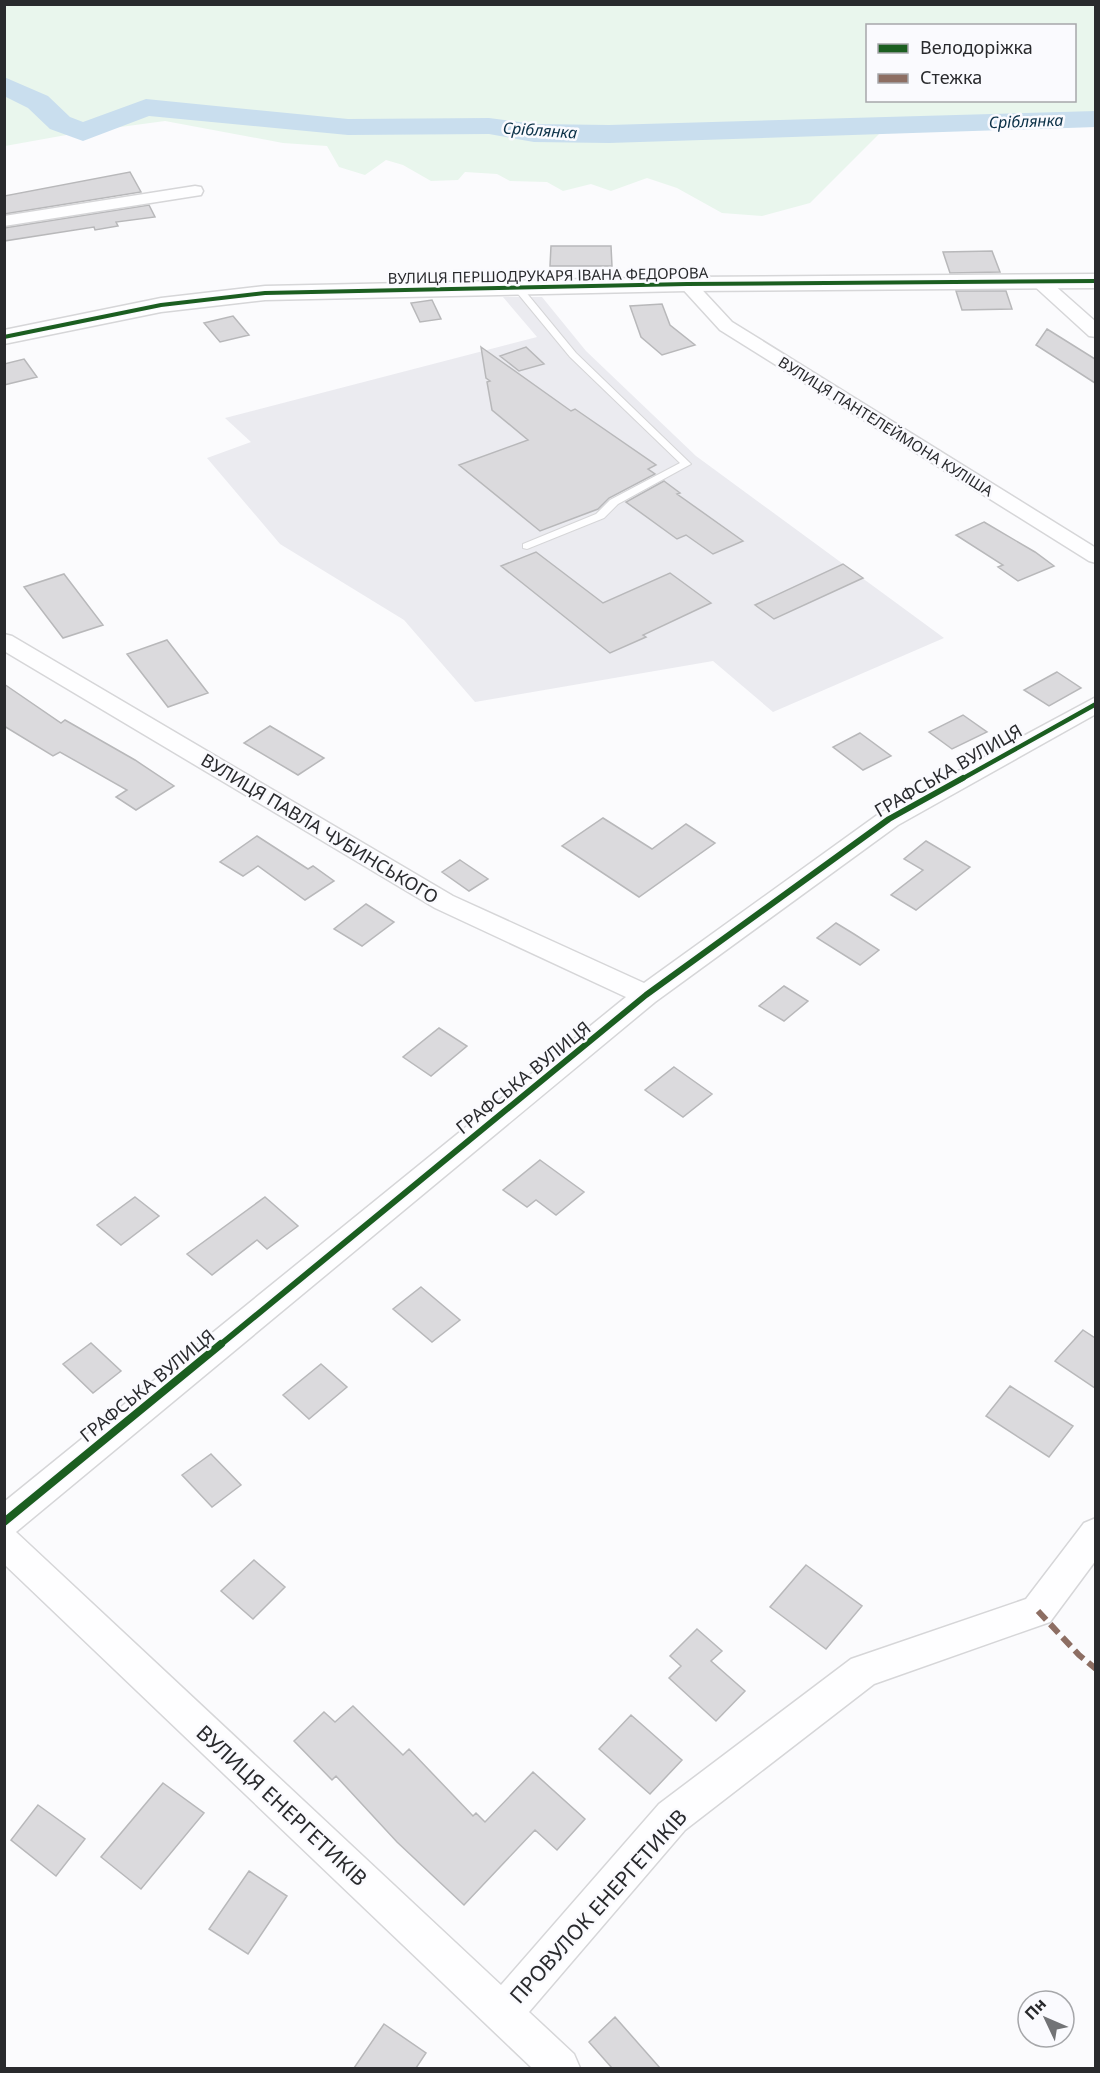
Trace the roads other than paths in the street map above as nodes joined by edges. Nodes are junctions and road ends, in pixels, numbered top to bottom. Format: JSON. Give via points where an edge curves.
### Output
{"nodes":[{"id":1,"x":195,"y":191,"type":"dead end"},
{"id":2,"x":4,"y":221,"type":"edge"},
{"id":3,"x":1038,"y":280,"type":"junction"},
{"id":4,"x":1095,"y":281,"type":"edge"},
{"id":5,"x":687,"y":284,"type":"junction"},
{"id":6,"x":517,"y":287,"type":"junction"},
{"id":7,"x":1095,"y":332,"type":"edge"},
{"id":8,"x":4,"y":337,"type":"edge"},
{"id":9,"x":527,"y":546,"type":"dead end"},
{"id":10,"x":1095,"y":557,"type":"edge"},
{"id":11,"x":4,"y":641,"type":"edge"},
{"id":12,"x":1095,"y":704,"type":"edge"},
{"id":13,"x":646,"y":994,"type":"junction"},
{"id":14,"x":4,"y":1522,"type":"edge"},
{"id":15,"x":1095,"y":1533,"type":"edge"},
{"id":16,"x":4,"y":1542,"type":"edge"},
{"id":17,"x":502,"y":2013,"type":"junction"},
{"id":18,"x":560,"y":2068,"type":"edge"}],
"edges":[{"from":1,"to":2,"type":"street"},
{"from":3,"to":4,"type":"street","name":"ВУЛИЦЯ ПЕРШОДРУКАРЯ ІВАНА ФЕДОРОВА"},
{"from":3,"to":5,"type":"street","name":"ВУЛИЦЯ ПЕРШОДРУКАРЯ ІВАНА ФЕДОРОВА"},
{"from":3,"to":7,"type":"street"},
{"from":5,"to":6,"type":"street","name":"ВУЛИЦЯ ПЕРШОДРУКАРЯ ІВАНА ФЕДОРОВА"},
{"from":5,"to":10,"type":"street","name":"ВУЛИЦЯ ПАНТЕЛЕЙМОНА КУЛІША","via":[[726,326]]},
{"from":6,"to":8,"type":"street","name":"ВУЛИЦЯ ПЕРШОДРУКАРЯ ІВАНА ФЕДОРОВА","via":[[264,293],[161,305]]},
{"from":6,"to":9,"type":"lane","via":[[573,355],[686,464],[614,502],[600,516]]},
{"from":11,"to":13,"type":"street","name":"ВУЛИЦЯ ПАВЛА ЧУБИНСЬКОГО","via":[[444,902]]},
{"from":12,"to":13,"type":"street","name":"ГРАФСЬКА ВУЛИЦЯ","via":[[889,819]]},
{"from":13,"to":14,"type":"street","name":"ГРАФСЬКА ВУЛИЦЯ"},
{"from":15,"to":17,"type":"street","name":"ПРОВУЛОК ЕНЕРГЕТИКІВ","via":[[1038,1611],[863,1671],[672,1817]]},
{"from":16,"to":17,"type":"street","name":"ВУЛИЦЯ ЕНЕРГЕТИКІВ"},
{"from":17,"to":18,"type":"street","name":"ВУЛИЦЯ ЕНЕРГЕТИКІВ"}]}
